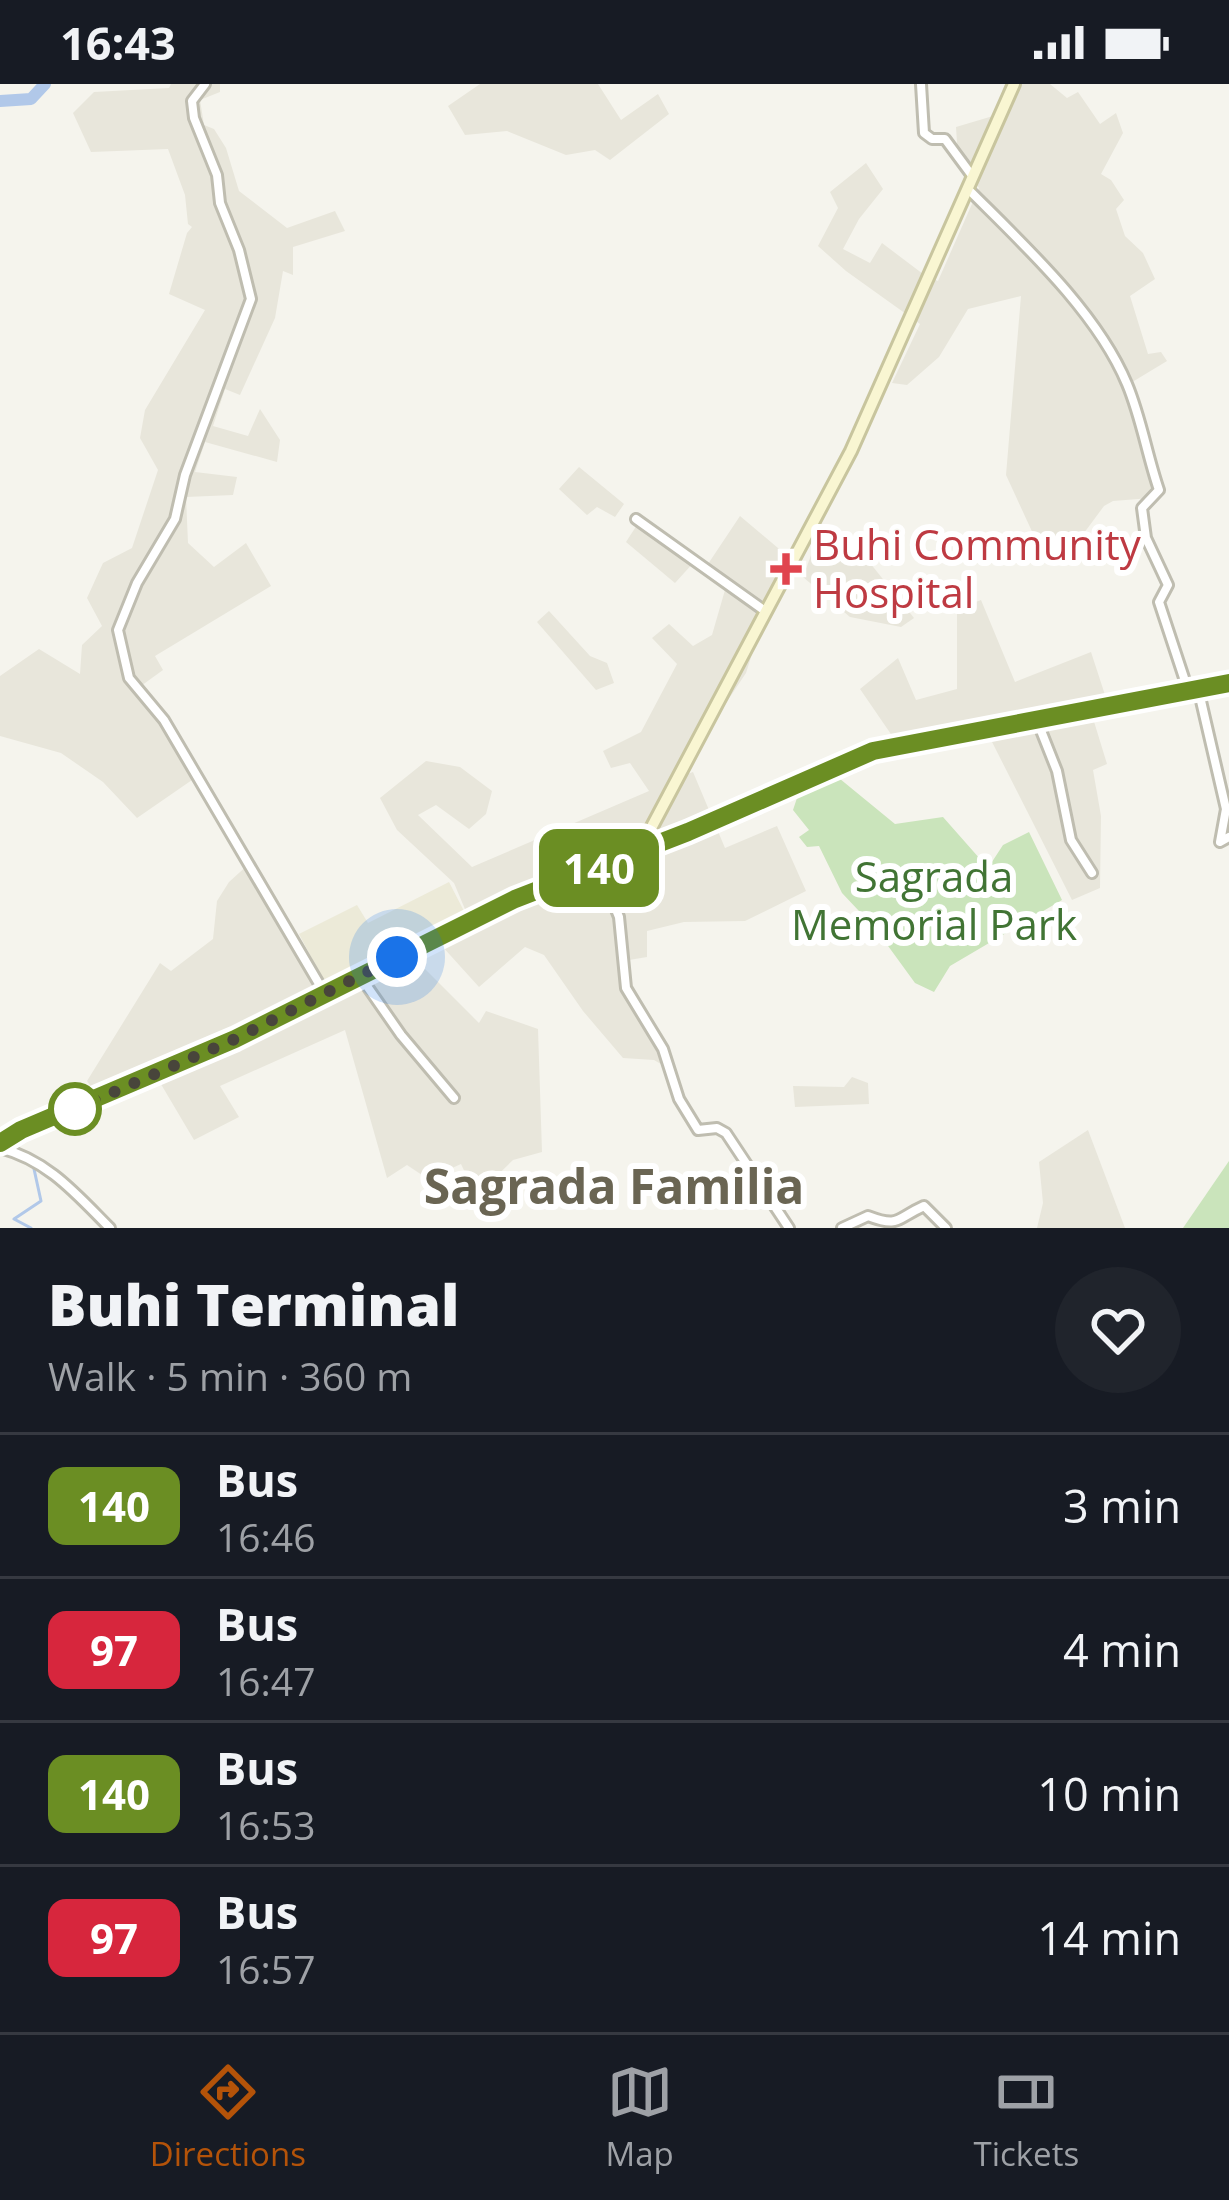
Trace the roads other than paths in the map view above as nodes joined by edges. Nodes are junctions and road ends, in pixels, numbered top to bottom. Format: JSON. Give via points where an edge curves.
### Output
{"nodes":[{"id":1,"x":205,"y":84,"type":"edge"},
{"id":2,"x":921,"y":84,"type":"edge"},
{"id":3,"x":1014,"y":84,"type":"edge"},
{"id":4,"x":972,"y":184,"type":"junction"},
{"id":5,"x":636,"y":519,"type":"dead end"},
{"id":6,"x":765,"y":611,"type":"junction"},
{"id":7,"x":1229,"y":683,"type":"edge"},
{"id":8,"x":1193,"y":689,"type":"junction"},
{"id":9,"x":1036,"y":718,"type":"junction"},
{"id":10,"x":1229,"y":837,"type":"edge"},
{"id":11,"x":640,"y":851,"type":"junction"},
{"id":12,"x":599,"y":868,"type":"junction"},
{"id":13,"x":1092,"y":873,"type":"dead end"},
{"id":14,"x":360,"y":976,"type":"junction"},
{"id":15,"x":325,"y":995,"type":"junction"},
{"id":16,"x":454,"y":1098,"type":"dead end"},
{"id":17,"x":0,"y":1146,"type":"edge"},
{"id":18,"x":110,"y":1228,"type":"edge"},
{"id":19,"x":788,"y":1228,"type":"edge"},
{"id":20,"x":842,"y":1228,"type":"edge"},
{"id":21,"x":946,"y":1228,"type":"edge"}],
"edges":[{"from":1,"to":15,"type":"street","via":[[192,101],[194,118],[251,299],[175,519],[118,630],[129,678],[164,720]]},
{"from":2,"to":4,"type":"street","via":[[924,134],[945,139]]},
{"from":3,"to":4,"type":"main road"},
{"from":4,"to":6,"type":"main road","via":[[851,451]]},
{"from":4,"to":8,"type":"street","via":[[1100,335],[1127,384],[1159,490],[1142,508],[1168,585],[1159,602]]},
{"from":5,"to":6,"type":"street"},
{"from":6,"to":11,"type":"main road"},
{"from":7,"to":8,"type":"main road"},
{"from":8,"to":9,"type":"main road"},
{"from":8,"to":10,"type":"street","via":[[1226,808],[1220,842]]},
{"from":9,"to":11,"type":"main road","via":[[873,751]]},
{"from":9,"to":13,"type":"street","via":[[1071,840]]},
{"from":11,"to":12,"type":"main road"},
{"from":12,"to":14,"type":"main road","via":[[515,899]]},
{"from":12,"to":19,"type":"street","via":[[619,917],[626,988],[663,1049],[692,1124],[726,1133]]},
{"from":14,"to":15,"type":"main road"},
{"from":14,"to":16,"type":"street"},
{"from":15,"to":17,"type":"main road"},
{"from":17,"to":18,"type":"street","via":[[60,1178]]},
{"from":20,"to":21,"type":"street","via":[[871,1216],[891,1223],[924,1206]]}]}
